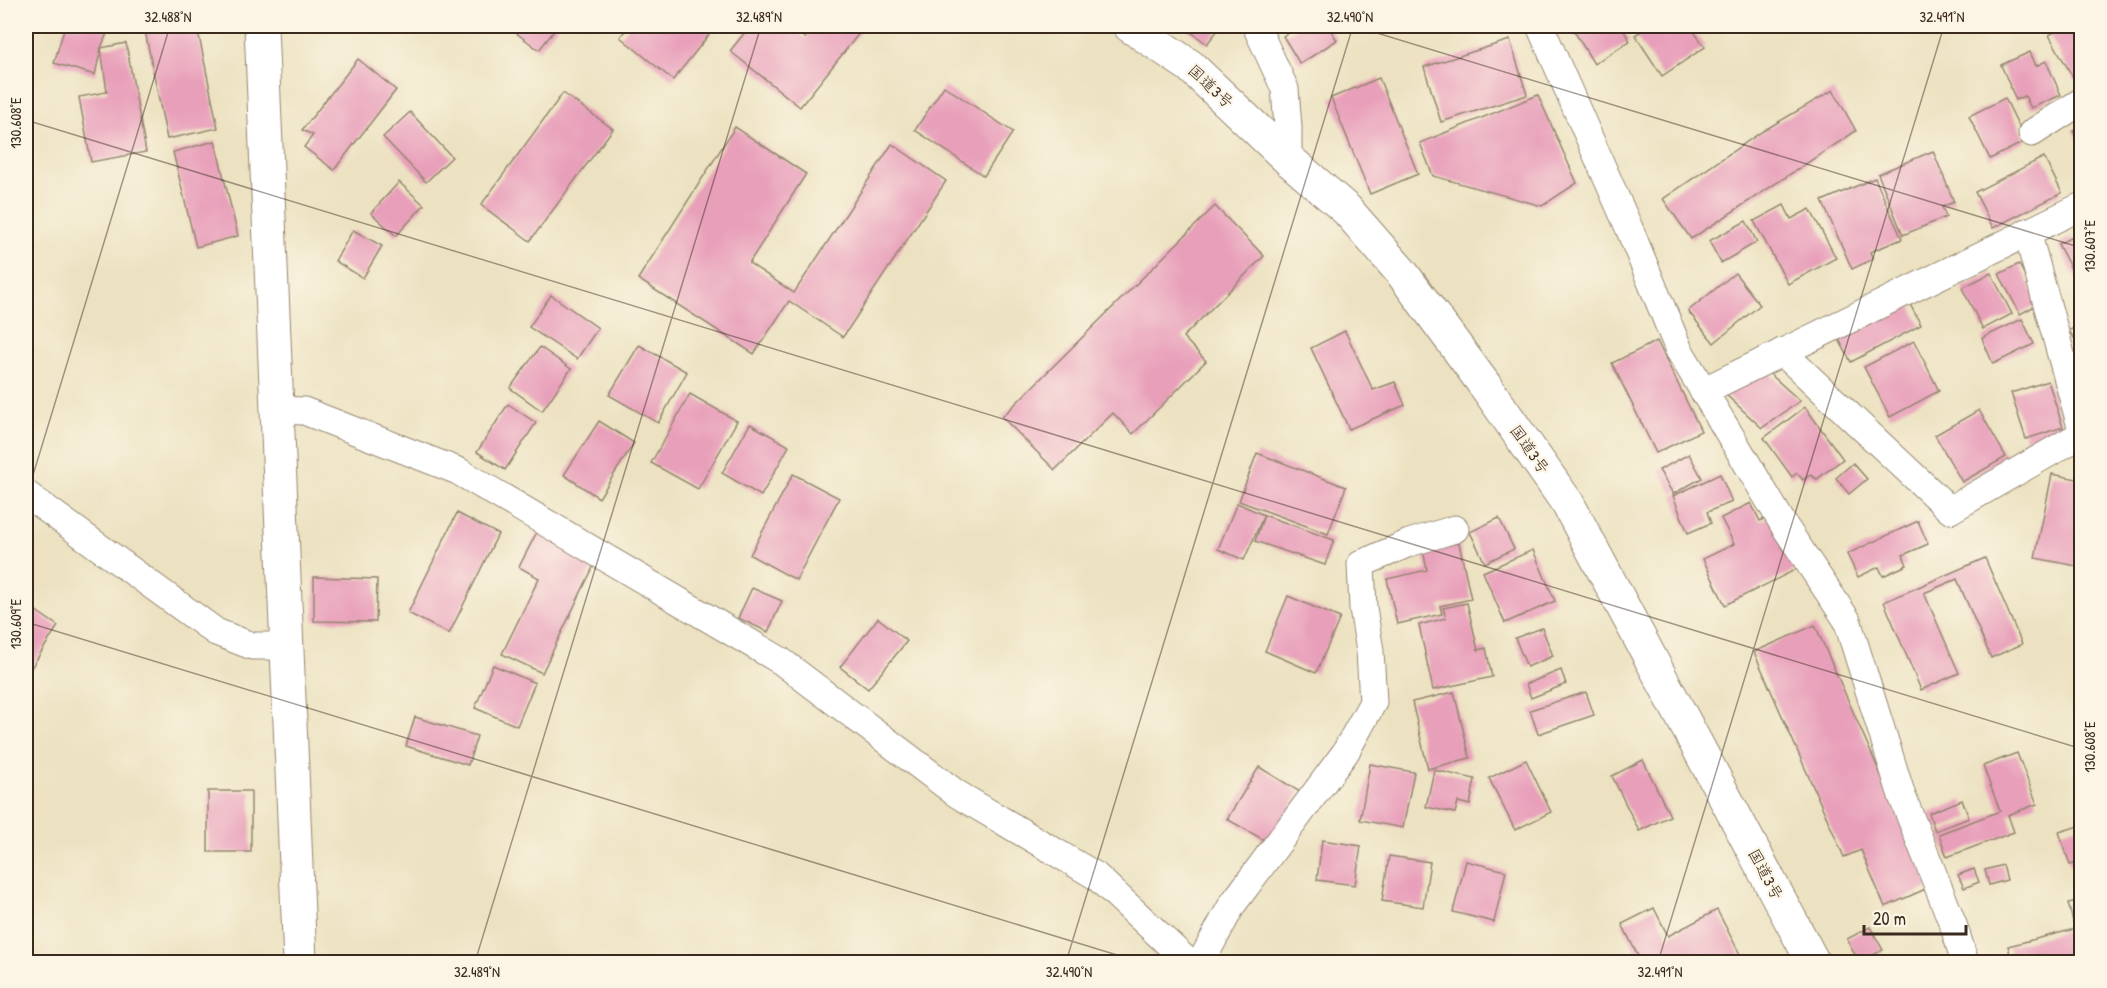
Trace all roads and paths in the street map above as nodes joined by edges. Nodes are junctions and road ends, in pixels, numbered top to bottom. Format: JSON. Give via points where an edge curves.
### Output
{"nodes":[{"id":1,"x":261,"y":26,"type":"edge"},
{"id":2,"x":1130,"y":26,"type":"edge"},
{"id":3,"x":1256,"y":26,"type":"edge"},
{"id":4,"x":1540,"y":26,"type":"edge"},
{"id":5,"x":2082,"y":101,"type":"edge"},
{"id":6,"x":2032,"y":132,"type":"dead end"},
{"id":7,"x":1288,"y":159,"type":"junction"},
{"id":8,"x":2082,"y":206,"type":"edge"},
{"id":9,"x":2027,"y":232,"type":"junction"},
{"id":10,"x":1782,"y":352,"type":"junction"},
{"id":11,"x":1703,"y":391,"type":"junction"},
{"id":12,"x":277,"y":410,"type":"junction"},
{"id":13,"x":2082,"y":432,"type":"edge"},
{"id":14,"x":26,"y":494,"type":"edge"},
{"id":15,"x":1455,"y":529,"type":"dead end"},
{"id":16,"x":288,"y":646,"type":"junction"},
{"id":17,"x":300,"y":963,"type":"edge"},
{"id":18,"x":1188,"y":963,"type":"edge"},
{"id":19,"x":1201,"y":963,"type":"edge"},
{"id":20,"x":1813,"y":963,"type":"edge"},
{"id":21,"x":1965,"y":963,"type":"edge"}],
"edges":[{"from":1,"to":12,"type":"main road"},
{"from":2,"to":7,"type":"main road","name":"国道3号","via":[[1190,66]]},
{"from":3,"to":7,"type":"street","via":[[1285,89]]},
{"from":4,"to":11,"type":"street","via":[[1679,350]]},
{"from":5,"to":6,"type":"street"},
{"from":7,"to":20,"type":"main road","name":"国道3号","via":[[1347,210],[1402,273],[1568,504]]},
{"from":8,"to":9,"type":"street"},
{"from":9,"to":10,"type":"street"},
{"from":9,"to":13,"type":"street"},
{"from":10,"to":11,"type":"street"},
{"from":10,"to":13,"type":"street","via":[[1950,510]]},
{"from":11,"to":21,"type":"street","via":[[1847,620],[1902,796]]},
{"from":12,"to":16,"type":"main road"},
{"from":12,"to":18,"type":"street","via":[[304,411],[458,471],[781,661],[957,794],[1096,876]]},
{"from":14,"to":16,"type":"street","via":[[216,632],[252,646]]},
{"from":15,"to":19,"type":"street","via":[[1361,564],[1373,702],[1345,753],[1232,905]]},
{"from":16,"to":17,"type":"main road"}]}
